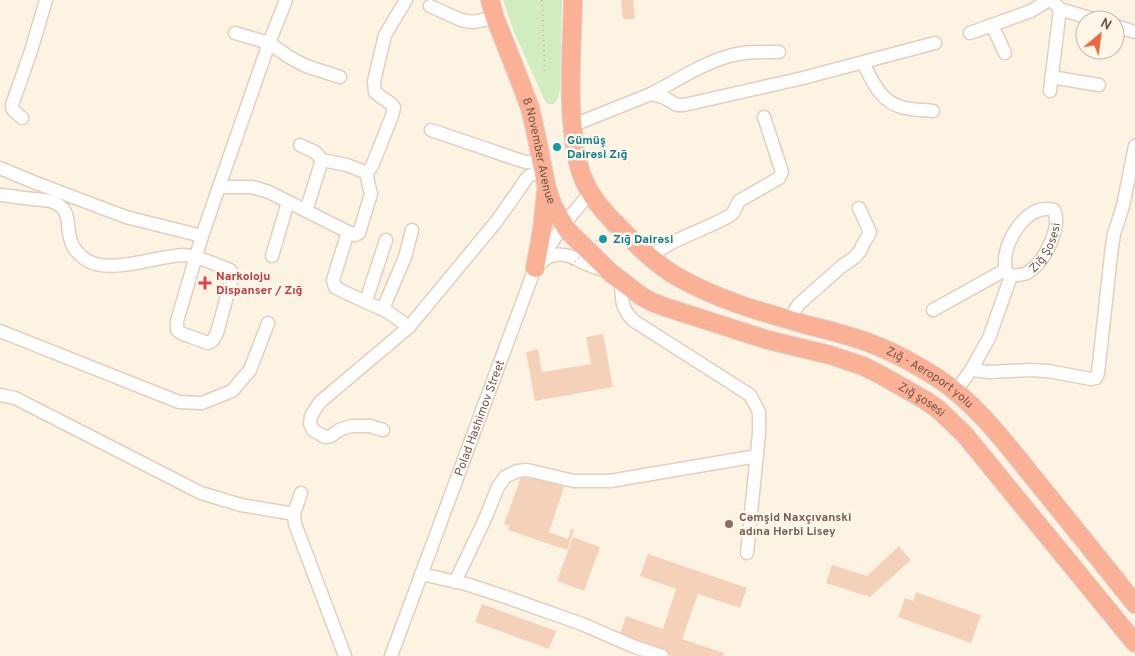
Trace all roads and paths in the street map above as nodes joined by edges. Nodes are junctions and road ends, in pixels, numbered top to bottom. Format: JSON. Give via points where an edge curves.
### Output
{"nodes":[{"id":1,"x":46,"y":0,"type":"edge"},
{"id":2,"x":286,"y":0,"type":"edge"},
{"id":3,"x":406,"y":0,"type":"edge"},
{"id":4,"x":490,"y":0,"type":"edge"},
{"id":5,"x":542,"y":0,"type":"edge"},
{"id":6,"x":573,"y":0,"type":"edge"},
{"id":7,"x":1053,"y":3,"type":"edge"},
{"id":8,"x":430,"y":6,"type":"dead end"},
{"id":9,"x":1075,"y":12,"type":"edge"},
{"id":10,"x":495,"y":18,"type":"junction"},
{"id":11,"x":992,"y":25,"type":"junction"},
{"id":12,"x":235,"y":33,"type":"dead end"},
{"id":13,"x":970,"y":33,"type":"dead end"},
{"id":14,"x":269,"y":43,"type":"junction"},
{"id":15,"x":935,"y":44,"type":"dead end"},
{"id":16,"x":779,"y":52,"type":"dead end"},
{"id":17,"x":1005,"y":52,"type":"dead end"},
{"id":18,"x":863,"y":63,"type":"junction"},
{"id":19,"x":545,"y":75,"type":"dead end"},
{"id":20,"x":340,"y":77,"type":"dead end"},
{"id":21,"x":1051,"y":77,"type":"junction"},
{"id":22,"x":1099,"y":85,"type":"dead end"},
{"id":23,"x":1050,"y":90,"type":"dead end"},
{"id":24,"x":651,"y":94,"type":"junction"},
{"id":25,"x":933,"y":111,"type":"dead end"},
{"id":26,"x":764,"y":117,"type":"dead end"},
{"id":27,"x":22,"y":118,"type":"dead end"},
{"id":28,"x":572,"y":126,"type":"junction"},
{"id":29,"x":431,"y":130,"type":"dead end"},
{"id":30,"x":300,"y":145,"type":"dead end"},
{"id":31,"x":1135,"y":146,"type":"edge"},
{"id":32,"x":322,"y":160,"type":"junction"},
{"id":33,"x":543,"y":167,"type":"junction"},
{"id":34,"x":0,"y":168,"type":"edge"},
{"id":35,"x":367,"y":173,"type":"junction"},
{"id":36,"x":219,"y":187,"type":"junction"},
{"id":37,"x":546,"y":189,"type":"junction"},
{"id":38,"x":590,"y":193,"type":"junction"},
{"id":39,"x":0,"y":195,"type":"edge"},
{"id":40,"x":288,"y":202,"type":"junction"},
{"id":41,"x":859,"y":208,"type":"dead end"},
{"id":42,"x":306,"y":211,"type":"junction"},
{"id":43,"x":624,"y":216,"type":"dead end"},
{"id":44,"x":564,"y":224,"type":"junction"},
{"id":45,"x":412,"y":230,"type":"dead end"},
{"id":46,"x":348,"y":232,"type":"junction"},
{"id":47,"x":202,"y":236,"type":"junction"},
{"id":48,"x":386,"y":240,"type":"dead end"},
{"id":49,"x":272,"y":256,"type":"dead end"},
{"id":50,"x":650,"y":257,"type":"junction"},
{"id":51,"x":195,"y":258,"type":"junction"},
{"id":52,"x":572,"y":265,"type":"dead end"},
{"id":53,"x":535,"y":268,"type":"junction"},
{"id":54,"x":1008,"y":273,"type":"junction"},
{"id":55,"x":616,"y":277,"type":"junction"},
{"id":56,"x":366,"y":301,"type":"junction"},
{"id":57,"x":383,"y":309,"type":"junction"},
{"id":58,"x":933,"y":310,"type":"dead end"},
{"id":59,"x":791,"y":320,"type":"junction"},
{"id":60,"x":268,"y":323,"type":"dead end"},
{"id":61,"x":409,"y":327,"type":"junction"},
{"id":62,"x":0,"y":331,"type":"edge"},
{"id":63,"x":971,"y":370,"type":"junction"},
{"id":64,"x":955,"y":392,"type":"junction"},
{"id":65,"x":0,"y":395,"type":"edge"},
{"id":66,"x":382,"y":430,"type":"dead end"},
{"id":67,"x":757,"y":456,"type":"junction"},
{"id":68,"x":301,"y":493,"type":"dead end"},
{"id":69,"x":294,"y":514,"type":"junction"},
{"id":70,"x":747,"y":553,"type":"dead end"},
{"id":71,"x":421,"y":574,"type":"junction"},
{"id":72,"x":455,"y":582,"type":"junction"},
{"id":73,"x":1135,"y":604,"type":"edge"},
{"id":74,"x":1135,"y":643,"type":"edge"},
{"id":75,"x":345,"y":656,"type":"edge"},
{"id":76,"x":390,"y":656,"type":"edge"},
{"id":77,"x":662,"y":656,"type":"edge"}],
"edges":[{"from":1,"to":27,"type":"street","via":[[12,106]]},
{"from":2,"to":14,"type":"street"},
{"from":3,"to":35,"type":"street","via":[[385,35],[374,81],[375,92],[394,107]]},
{"from":4,"to":10,"type":"highway","name":"8 November Avenue"},
{"from":5,"to":19,"type":"path"},
{"from":6,"to":28,"type":"highway"},
{"from":7,"to":9,"type":"street"},
{"from":7,"to":11,"type":"street"},
{"from":7,"to":21,"type":"street"},
{"from":8,"to":10,"type":"street","via":[[461,20],[472,22]]},
{"from":10,"to":33,"type":"highway","name":"8 November Avenue","via":[[530,108]]},
{"from":11,"to":13,"type":"street"},
{"from":11,"to":17,"type":"street"},
{"from":12,"to":14,"type":"street"},
{"from":14,"to":20,"type":"street","via":[[306,66]]},
{"from":14,"to":36,"type":"street"},
{"from":15,"to":18,"type":"street"},
{"from":16,"to":24,"type":"street","via":[[727,56]]},
{"from":18,"to":24,"type":"street","via":[[684,105]]},
{"from":18,"to":25,"type":"street","via":[[889,102]]},
{"from":21,"to":22,"type":"street"},
{"from":21,"to":23,"type":"street"},
{"from":24,"to":28,"type":"street"},
{"from":26,"to":50,"type":"street","via":[[782,172],[779,178],[739,201],[729,216],[673,242]]},
{"from":28,"to":38,"type":"highway","via":[[578,164]]},
{"from":29,"to":33,"type":"street"},
{"from":30,"to":32,"type":"street","via":[[315,152]]},
{"from":31,"to":63,"type":"street","via":[[1114,234],[1096,378],[1048,371]]},
{"from":32,"to":35,"type":"street"},
{"from":32,"to":42,"type":"street"},
{"from":33,"to":37,"type":"highway","name":"8 November Avenue"},
{"from":33,"to":61,"type":"street","via":[[526,179],[496,222]]},
{"from":34,"to":47,"type":"street","via":[[126,217]]},
{"from":35,"to":46,"type":"street","via":[[371,194],[359,233]]},
{"from":36,"to":40,"type":"street","via":[[252,187]]},
{"from":36,"to":47,"type":"street"},
{"from":37,"to":44,"type":"highway","name":"8 November Avenue"},
{"from":37,"to":53,"type":"highway"},
{"from":38,"to":44,"type":"street","name":"Polad Hashimov Street"},
{"from":38,"to":50,"type":"highway","via":[[613,222]]},
{"from":39,"to":51,"type":"street","via":[[51,201],[60,206],[67,214],[71,242],[89,262],[104,266],[172,256]]},
{"from":40,"to":42,"type":"street"},
{"from":40,"to":49,"type":"street"},
{"from":41,"to":59,"type":"street","via":[[870,232],[860,250],[799,304]]},
{"from":42,"to":46,"type":"street"},
{"from":43,"to":52,"type":"path","bridge":true},
{"from":44,"to":53,"type":"street","name":"Polad Hashimov Street"},
{"from":44,"to":55,"type":"highway","name":"8 November Avenue"},
{"from":45,"to":57,"type":"street"},
{"from":46,"to":56,"type":"street","via":[[333,280],[335,287]]},
{"from":47,"to":51,"type":"street"},
{"from":48,"to":56,"type":"street"},
{"from":50,"to":59,"type":"highway","name":"Zığ - Aeroport yolu","via":[[674,275],[702,289]]},
{"from":51,"to":51,"type":"street","via":[[177,330],[208,343],[217,333],[233,274],[230,270]]},
{"from":53,"to":55,"type":"street","via":[[548,256],[565,254]]},
{"from":53,"to":71,"type":"street","name":"Polad Hashimov Street"},
{"from":54,"to":54,"type":"street","name":"Zığ Şosesi","via":[[1026,273],[1046,252],[1054,234],[1054,210],[1048,208],[1027,216],[1015,232],[1005,258]]},
{"from":54,"to":58,"type":"street"},
{"from":54,"to":63,"type":"street","name":"Zığ Şosesi","via":[[988,338]]},
{"from":55,"to":67,"type":"street","via":[[625,311],[634,321],[750,395],[759,412]]},
{"from":55,"to":74,"type":"highway","name":"Zığ şosesi","via":[[641,296],[665,307],[759,338],[863,366],[938,409],[965,435]]},
{"from":56,"to":57,"type":"street"},
{"from":57,"to":61,"type":"street"},
{"from":59,"to":64,"type":"highway","name":"Zığ - Aeroport yolu","via":[[871,343],[915,365]]},
{"from":60,"to":62,"type":"street","via":[[250,370],[232,391],[202,403],[179,402]]},
{"from":61,"to":66,"type":"street","via":[[320,402],[311,416],[313,430],[325,437],[351,426]]},
{"from":63,"to":64,"type":"street","name":"Zığ Şosesi"},
{"from":64,"to":73,"type":"highway","name":"Zığ - Aeroport yolu","via":[[1000,436]]},
{"from":65,"to":69,"type":"street","via":[[15,398],[201,493],[241,505]]},
{"from":67,"to":70,"type":"street"},
{"from":67,"to":72,"type":"street","via":[[610,480],[574,481],[527,470],[517,471],[505,477],[498,487]]},
{"from":68,"to":69,"type":"street"},
{"from":69,"to":75,"type":"street","via":[[294,524]]},
{"from":71,"to":72,"type":"street"},
{"from":71,"to":76,"type":"street","name":"Polad Hashimov Street"},
{"from":72,"to":77,"type":"street","via":[[582,624]]}]}
